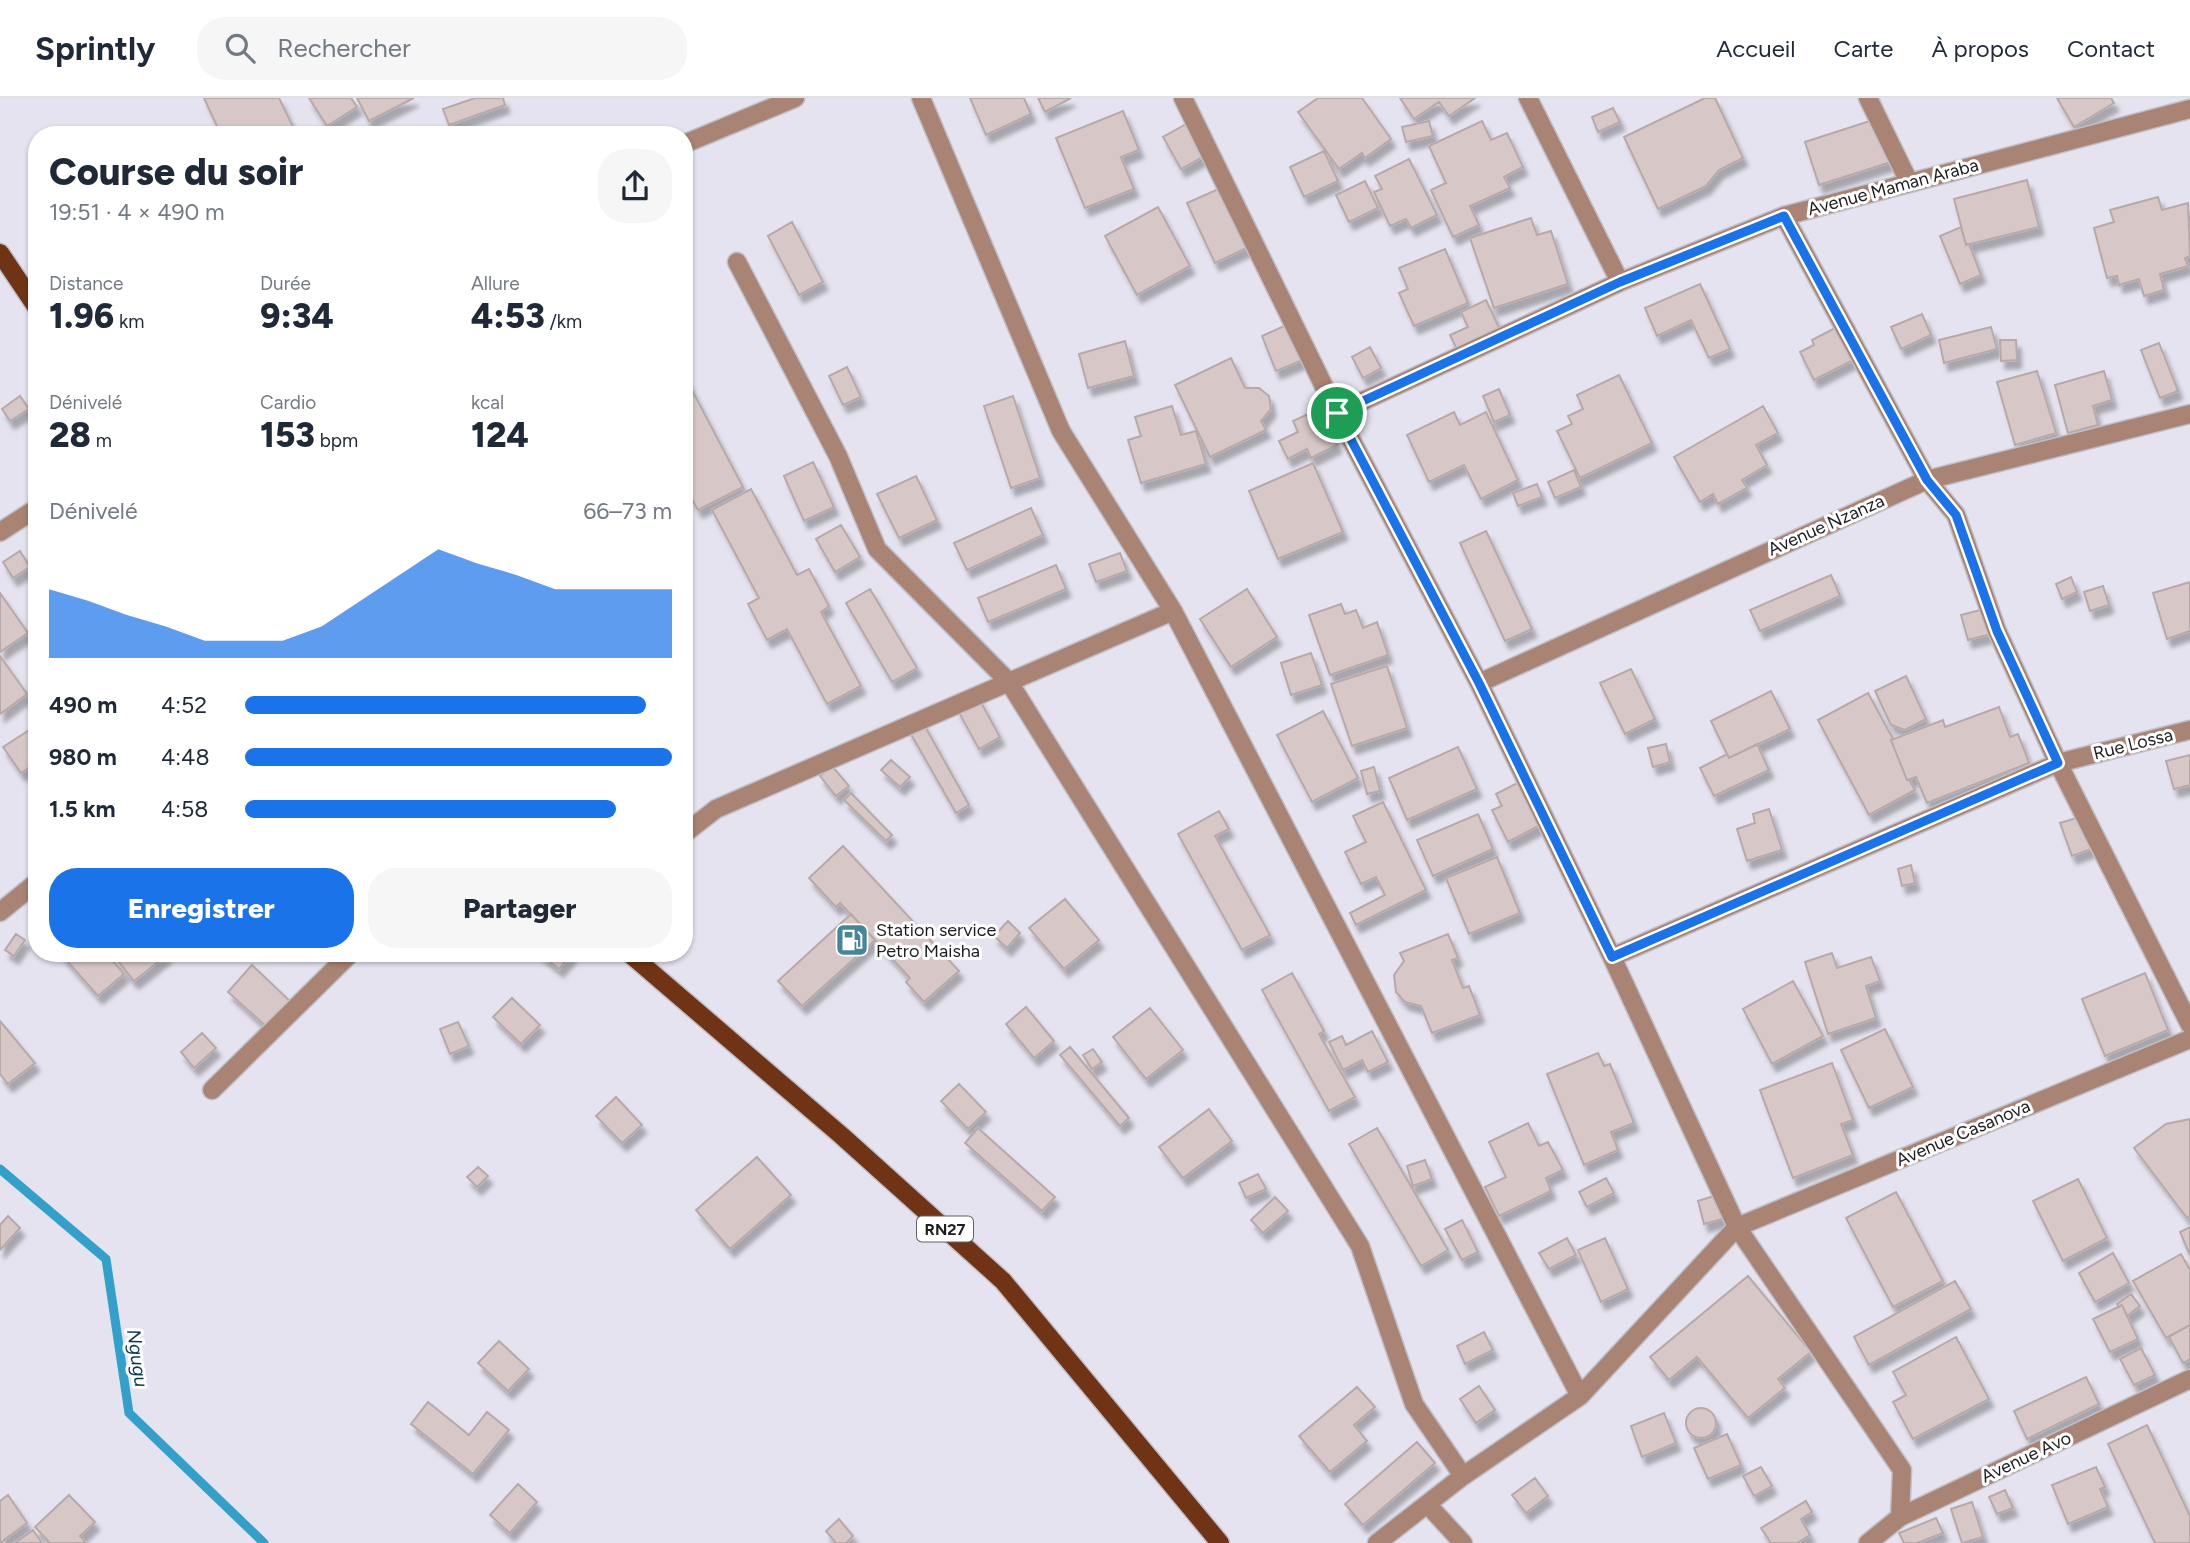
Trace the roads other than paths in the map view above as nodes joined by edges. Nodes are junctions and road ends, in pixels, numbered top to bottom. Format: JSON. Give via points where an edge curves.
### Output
{"nodes":[{"id":1,"x":795,"y":98,"type":"edge"},
{"id":2,"x":921,"y":98,"type":"edge"},
{"id":3,"x":1183,"y":98,"type":"edge"},
{"id":4,"x":1528,"y":98,"type":"edge"},
{"id":5,"x":1868,"y":98,"type":"edge"},
{"id":6,"x":2190,"y":109,"type":"edge"},
{"id":7,"x":693,"y":140,"type":"edge"},
{"id":8,"x":1909,"y":182,"type":"junction"},
{"id":9,"x":1784,"y":216,"type":"junction"},
{"id":10,"x":0,"y":253,"type":"edge"},
{"id":11,"x":737,"y":262,"type":"dead end"},
{"id":12,"x":1620,"y":282,"type":"junction"},
{"id":13,"x":28,"y":295,"type":"edge"},
{"id":14,"x":1337,"y":413,"type":"junction"},
{"id":15,"x":2190,"y":414,"type":"edge"},
{"id":16,"x":1927,"y":480,"type":"junction"},
{"id":17,"x":28,"y":514,"type":"edge"},
{"id":18,"x":0,"y":532,"type":"edge"},
{"id":19,"x":1173,"y":611,"type":"junction"},
{"id":20,"x":1009,"y":682,"type":"junction"},
{"id":21,"x":1479,"y":683,"type":"junction"},
{"id":22,"x":2190,"y":730,"type":"edge"},
{"id":23,"x":2058,"y":763,"type":"junction"},
{"id":24,"x":693,"y":827,"type":"edge"},
{"id":25,"x":28,"y":889,"type":"edge"},
{"id":26,"x":0,"y":912,"type":"edge"},
{"id":27,"x":1612,"y":957,"type":"junction"},
{"id":28,"x":342,"y":962,"type":"edge"},
{"id":29,"x":640,"y":962,"type":"edge"},
{"id":30,"x":2190,"y":1025,"type":"edge"},
{"id":31,"x":2190,"y":1039,"type":"edge"},
{"id":32,"x":212,"y":1090,"type":"dead end"},
{"id":33,"x":1737,"y":1227,"type":"junction"},
{"id":34,"x":2190,"y":1379,"type":"edge"},
{"id":35,"x":1580,"y":1396,"type":"junction"},
{"id":36,"x":1463,"y":1476,"type":"junction"},
{"id":37,"x":1427,"y":1504,"type":"junction"},
{"id":38,"x":1900,"y":1517,"type":"junction"},
{"id":39,"x":1220,"y":1543,"type":"edge"},
{"id":40,"x":1377,"y":1543,"type":"edge"},
{"id":41,"x":1462,"y":1543,"type":"edge"},
{"id":42,"x":1868,"y":1543,"type":"edge"}],
"edges":[{"from":1,"to":7,"type":"street"},
{"from":2,"to":19,"type":"street","via":[[1061,431]]},
{"from":3,"to":14,"type":"street"},
{"from":4,"to":12,"type":"street"},
{"from":5,"to":8,"type":"street"},
{"from":6,"to":8,"type":"street","name":"Avenue Maman Araba"},
{"from":8,"to":9,"type":"street","name":"Avenue Maman Araba"},
{"from":9,"to":12,"type":"street","name":"Avenue Maman Araba"},
{"from":9,"to":16,"type":"street"},
{"from":10,"to":13,"type":"main road"},
{"from":11,"to":20,"type":"street","via":[[838,456],[877,549]]},
{"from":12,"to":14,"type":"street","name":"Avenue Maman Araba"},
{"from":14,"to":21,"type":"street"},
{"from":15,"to":16,"type":"street","name":"Avenue Nzanza"},
{"from":16,"to":21,"type":"street","name":"Avenue Nzanza"},
{"from":16,"to":23,"type":"street","via":[[1956,515],[1997,631]]},
{"from":17,"to":18,"type":"street"},
{"from":19,"to":20,"type":"street"},
{"from":19,"to":35,"type":"street"},
{"from":20,"to":24,"type":"street","via":[[716,809]]},
{"from":20,"to":36,"type":"street","via":[[1360,1246],[1414,1404]]},
{"from":21,"to":27,"type":"street"},
{"from":22,"to":23,"type":"street","name":"Rue Lossa"},
{"from":23,"to":27,"type":"street","name":"Rue Lossa"},
{"from":23,"to":30,"type":"street"},
{"from":25,"to":26,"type":"street"},
{"from":27,"to":33,"type":"street"},
{"from":28,"to":32,"type":"street"},
{"from":29,"to":39,"type":"main road","number":"RN27","via":[[1003,1281]]},
{"from":31,"to":33,"type":"street","name":"Avenue Casanova"},
{"from":33,"to":35,"type":"street"},
{"from":33,"to":38,"type":"street","via":[[1902,1470]]},
{"from":34,"to":38,"type":"street","name":"Avenue Avo"},
{"from":35,"to":36,"type":"street"},
{"from":36,"to":37,"type":"street"},
{"from":37,"to":40,"type":"street"},
{"from":37,"to":41,"type":"street"},
{"from":38,"to":42,"type":"street","name":"Avenue Avo"}]}
